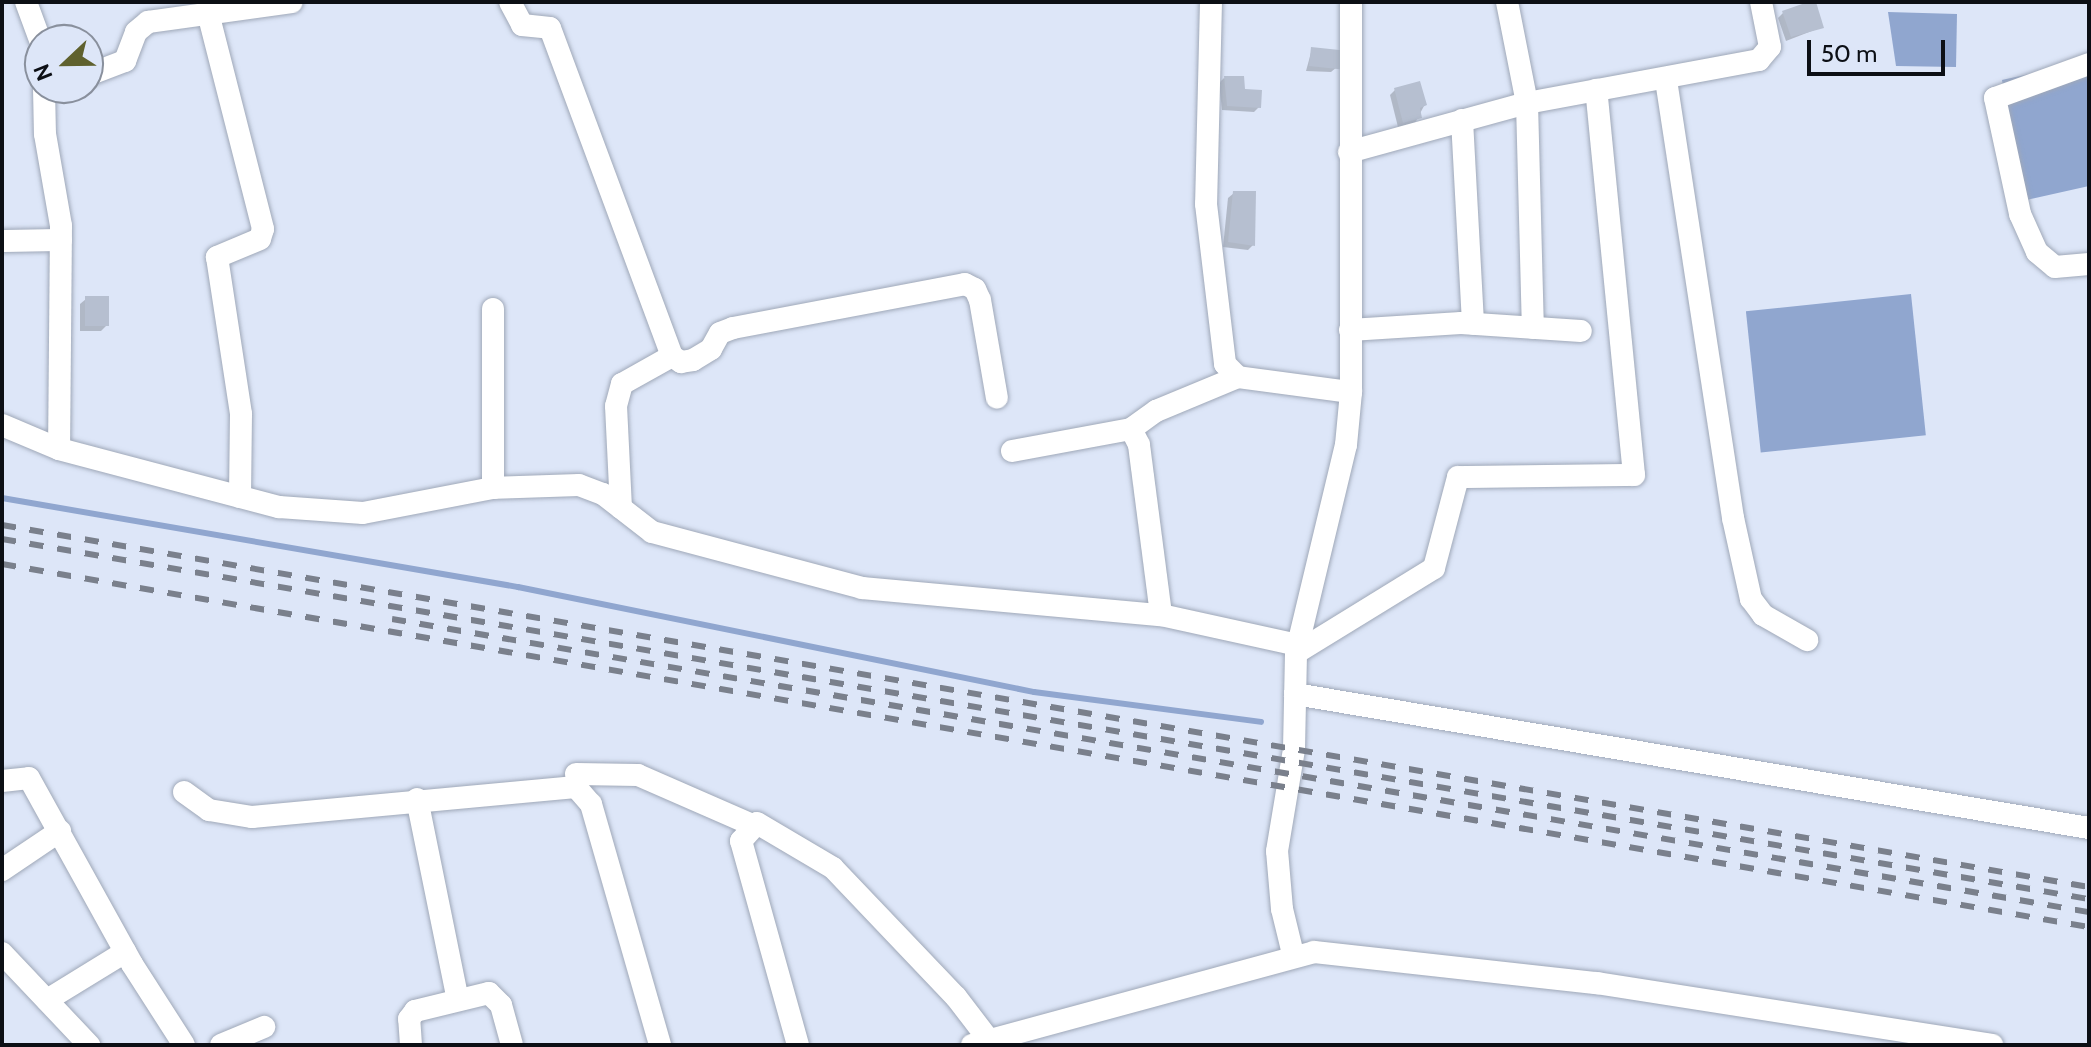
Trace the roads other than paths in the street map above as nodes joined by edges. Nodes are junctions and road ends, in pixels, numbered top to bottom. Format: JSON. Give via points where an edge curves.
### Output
{"nodes":[{"id":1,"x":26,"y":2,"type":"edge"},
{"id":2,"x":292,"y":2,"type":"edge"},
{"id":3,"x":510,"y":2,"type":"edge"},
{"id":4,"x":1211,"y":2,"type":"edge"},
{"id":5,"x":1351,"y":2,"type":"edge"},
{"id":6,"x":1507,"y":2,"type":"edge"},
{"id":7,"x":1761,"y":2,"type":"edge"},
{"id":8,"x":208,"y":13,"type":"junction"},
{"id":9,"x":34,"y":24,"type":"edge"},
{"id":10,"x":2089,"y":64,"type":"edge"},
{"id":11,"x":104,"y":69,"type":"edge"},
{"id":12,"x":1666,"y":80,"type":"junction"},
{"id":13,"x":1596,"y":90,"type":"junction"},
{"id":14,"x":1527,"y":103,"type":"junction"},
{"id":15,"x":44,"y":104,"type":"edge"},
{"id":16,"x":1462,"y":120,"type":"junction"},
{"id":17,"x":1349,"y":152,"type":"junction"},
{"id":18,"x":61,"y":240,"type":"junction"},
{"id":19,"x":2,"y":241,"type":"edge"},
{"id":20,"x":2089,"y":264,"type":"edge"},
{"id":21,"x":493,"y":309,"type":"dead end"},
{"id":22,"x":1473,"y":324,"type":"junction"},
{"id":23,"x":1533,"y":328,"type":"junction"},
{"id":24,"x":1350,"y":330,"type":"junction"},
{"id":25,"x":1581,"y":331,"type":"dead end"},
{"id":26,"x":672,"y":356,"type":"junction"},
{"id":27,"x":1238,"y":377,"type":"junction"},
{"id":28,"x":1351,"y":392,"type":"junction"},
{"id":29,"x":997,"y":398,"type":"dead end"},
{"id":30,"x":2,"y":425,"type":"edge"},
{"id":31,"x":1131,"y":429,"type":"junction"},
{"id":32,"x":59,"y":449,"type":"junction"},
{"id":33,"x":1012,"y":451,"type":"dead end"},
{"id":34,"x":493,"y":488,"type":"junction"},
{"id":35,"x":240,"y":497,"type":"junction"},
{"id":36,"x":621,"y":508,"type":"junction"},
{"id":37,"x":1161,"y":615,"type":"junction"},
{"id":38,"x":1807,"y":640,"type":"dead end"},
{"id":39,"x":1297,"y":649,"type":"junction"},
{"id":40,"x":1295,"y":694,"type":"junction"},
{"id":41,"x":576,"y":774,"type":"dead end"},
{"id":42,"x":2,"y":781,"type":"edge"},
{"id":43,"x":184,"y":792,"type":"dead end"},
{"id":44,"x":417,"y":799,"type":"junction"},
{"id":45,"x":755,"y":826,"type":"junction"},
{"id":46,"x":2089,"y":828,"type":"edge"},
{"id":47,"x":60,"y":831,"type":"junction"},
{"id":48,"x":2,"y":870,"type":"edge"},
{"id":49,"x":125,"y":952,"type":"junction"},
{"id":50,"x":2,"y":953,"type":"edge"},
{"id":51,"x":1293,"y":954,"type":"junction"},
{"id":52,"x":47,"y":1000,"type":"junction"},
{"id":53,"x":458,"y":1000,"type":"junction"},
{"id":54,"x":264,"y":1027,"type":"dead end"},
{"id":55,"x":981,"y":1043,"type":"edge"},
{"id":56,"x":89,"y":1045,"type":"edge"},
{"id":57,"x":184,"y":1045,"type":"edge"},
{"id":58,"x":221,"y":1045,"type":"edge"},
{"id":59,"x":411,"y":1045,"type":"edge"},
{"id":60,"x":512,"y":1045,"type":"edge"},
{"id":61,"x":660,"y":1045,"type":"edge"},
{"id":62,"x":798,"y":1045,"type":"edge"},
{"id":63,"x":1992,"y":1045,"type":"edge"}],
"edges":[{"from":1,"to":9,"type":"street"},
{"from":2,"to":8,"type":"street"},
{"from":3,"to":26,"type":"street","via":[[522,25],[550,28]]},
{"from":4,"to":27,"type":"street","via":[[1206,204],[1225,364]]},
{"from":5,"to":17,"type":"street"},
{"from":6,"to":14,"type":"street"},
{"from":7,"to":12,"type":"street","via":[[1770,37],[1767,56]]},
{"from":8,"to":11,"type":"street","via":[[148,22],[136,32],[125,61]]},
{"from":8,"to":35,"type":"street","via":[[263,229],[260,239],[217,257],[241,414]]},
{"from":10,"to":20,"type":"street","via":[[1995,98],[2020,214],[2037,252],[2055,267]]},
{"from":12,"to":13,"type":"street"},
{"from":12,"to":38,"type":"street","via":[[1730,502],[1751,599],[1763,615]]},
{"from":13,"to":14,"type":"street"},
{"from":13,"to":39,"type":"street","via":[[1634,475],[1458,477],[1434,568]]},
{"from":14,"to":16,"type":"street"},
{"from":14,"to":23,"type":"street"},
{"from":15,"to":18,"type":"street"},
{"from":16,"to":17,"type":"street"},
{"from":16,"to":22,"type":"street"},
{"from":17,"to":24,"type":"street"},
{"from":18,"to":19,"type":"street"},
{"from":18,"to":32,"type":"street"},
{"from":21,"to":34,"type":"street"},
{"from":22,"to":23,"type":"street"},
{"from":22,"to":24,"type":"street"},
{"from":23,"to":25,"type":"street"},
{"from":24,"to":28,"type":"street"},
{"from":26,"to":29,"type":"street","via":[[681,362],[693,360],[711,349],[720,333],[733,328],[965,284],[980,300]]},
{"from":26,"to":36,"type":"street","via":[[622,384],[616,406]]},
{"from":27,"to":28,"type":"street"},
{"from":27,"to":31,"type":"street","via":[[1156,411]]},
{"from":28,"to":39,"type":"street","via":[[1346,445]]},
{"from":30,"to":32,"type":"street"},
{"from":31,"to":33,"type":"street"},
{"from":31,"to":37,"type":"street","via":[[1139,445]]},
{"from":32,"to":35,"type":"street"},
{"from":34,"to":35,"type":"street","via":[[363,513],[279,507]]},
{"from":34,"to":36,"type":"street","via":[[579,485]]},
{"from":36,"to":37,"type":"street","via":[[652,532],[862,588]]},
{"from":37,"to":39,"type":"street"},
{"from":39,"to":40,"type":"street"},
{"from":40,"to":46,"type":"street"},
{"from":40,"to":51,"type":"street","via":[[1294,749],[1277,851]]},
{"from":41,"to":45,"type":"street","via":[[638,775]]},
{"from":42,"to":47,"type":"street","via":[[29,778]]},
{"from":43,"to":44,"type":"street","via":[[209,810],[252,817]]},
{"from":44,"to":53,"type":"street"},
{"from":44,"to":61,"type":"street","via":[[564,785],[587,793]]},
{"from":45,"to":55,"type":"street","via":[[833,868],[956,997]]},
{"from":45,"to":62,"type":"street","via":[[741,841]]},
{"from":47,"to":48,"type":"street"},
{"from":47,"to":49,"type":"street"},
{"from":49,"to":52,"type":"street"},
{"from":49,"to":57,"type":"street"},
{"from":50,"to":52,"type":"street"},
{"from":51,"to":55,"type":"street"},
{"from":51,"to":63,"type":"street","via":[[1597,983]]},
{"from":52,"to":56,"type":"street"},
{"from":53,"to":59,"type":"street","via":[[415,1011],[409,1019]]},
{"from":53,"to":60,"type":"street","via":[[496,996]]},
{"from":54,"to":58,"type":"street"}]}
